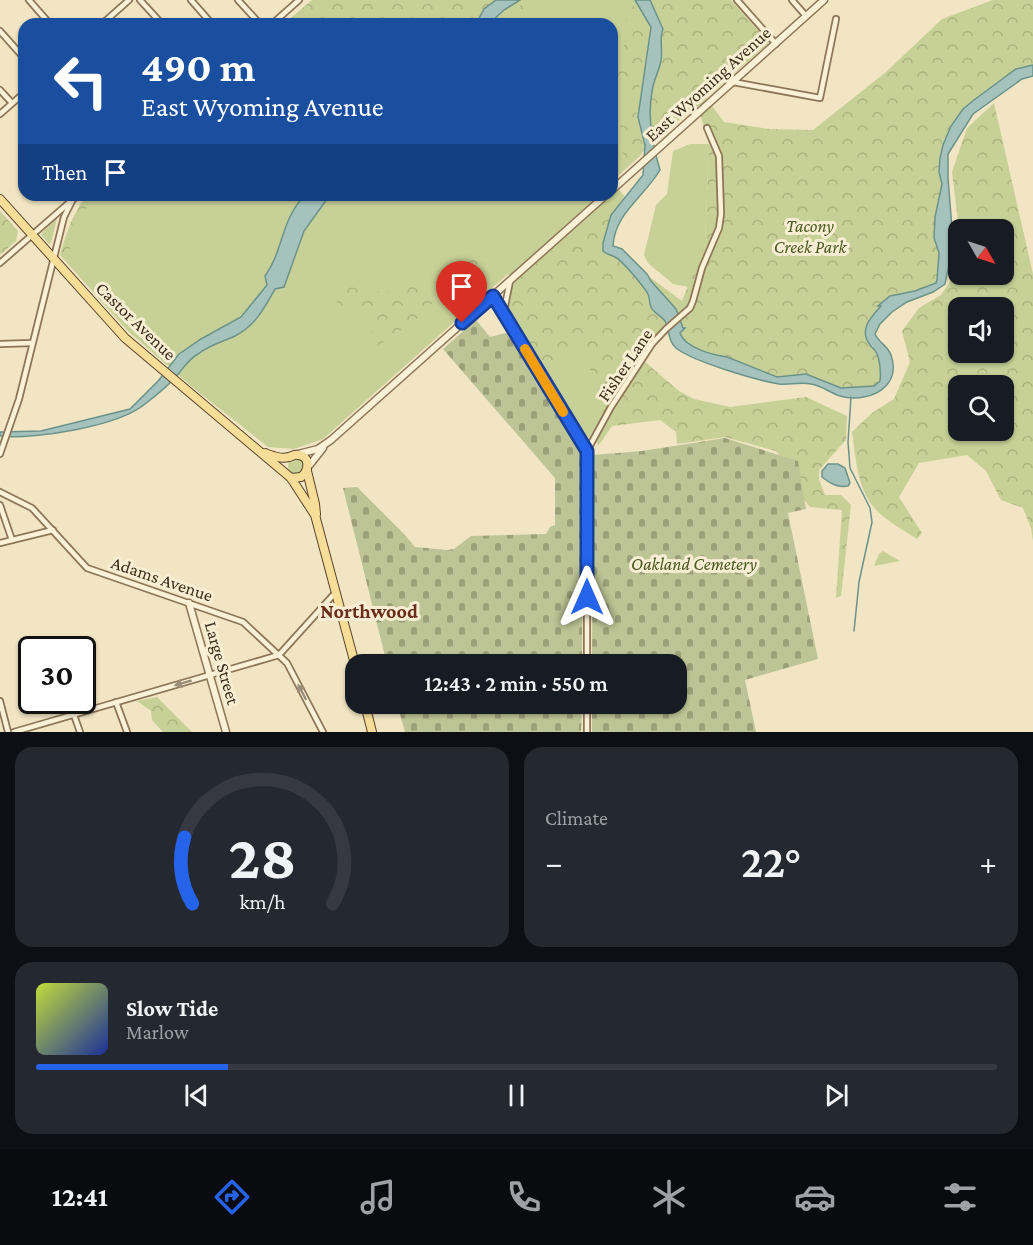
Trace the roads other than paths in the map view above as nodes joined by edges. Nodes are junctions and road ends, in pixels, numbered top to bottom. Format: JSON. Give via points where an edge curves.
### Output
{"nodes":[{"id":1,"x":29,"y":0,"type":"edge"},
{"id":2,"x":129,"y":0,"type":"edge"},
{"id":3,"x":140,"y":0,"type":"edge"},
{"id":4,"x":191,"y":0,"type":"edge"},
{"id":5,"x":238,"y":0,"type":"edge"},
{"id":6,"x":288,"y":0,"type":"edge"},
{"id":7,"x":299,"y":0,"type":"edge"},
{"id":8,"x":737,"y":0,"type":"edge"},
{"id":9,"x":792,"y":0,"type":"edge"},
{"id":10,"x":824,"y":0,"type":"edge"},
{"id":11,"x":293,"y":5,"type":"junction"},
{"id":12,"x":806,"y":16,"type":"junction"},
{"id":13,"x":45,"y":18,"type":"edge"},
{"id":14,"x":110,"y":18,"type":"edge"},
{"id":15,"x":156,"y":18,"type":"edge"},
{"id":16,"x":207,"y":18,"type":"edge"},
{"id":17,"x":254,"y":18,"type":"edge"},
{"id":18,"x":279,"y":18,"type":"edge"},
{"id":19,"x":836,"y":19,"type":"dead end"},
{"id":20,"x":0,"y":31,"type":"edge"},
{"id":21,"x":776,"y":44,"type":"junction"},
{"id":22,"x":18,"y":51,"type":"edge"},
{"id":23,"x":733,"y":82,"type":"junction"},
{"id":24,"x":0,"y":90,"type":"edge"},
{"id":25,"x":18,"y":98,"type":"edge"},
{"id":26,"x":12,"y":103,"type":"junction"},
{"id":27,"x":0,"y":114,"type":"edge"},
{"id":28,"x":707,"y":128,"type":"dead end"},
{"id":29,"x":618,"y":185,"type":"edge"},
{"id":30,"x":0,"y":199,"type":"edge"},
{"id":31,"x":72,"y":201,"type":"joint"},
{"id":32,"x":599,"y":201,"type":"edge"},
{"id":33,"x":32,"y":235,"type":"junction"},
{"id":34,"x":53,"y":258,"type":"junction"},
{"id":35,"x":0,"y":263,"type":"edge"},
{"id":36,"x":510,"y":280,"type":"junction"},
{"id":37,"x":493,"y":296,"type":"junction"},
{"id":38,"x":504,"y":314,"type":"junction"},
{"id":39,"x":0,"y":344,"type":"edge"},
{"id":40,"x":32,"y":344,"type":"junction"},
{"id":41,"x":325,"y":446,"type":"junction"},
{"id":42,"x":587,"y":451,"type":"junction"},
{"id":43,"x":263,"y":452,"type":"junction"},
{"id":44,"x":0,"y":454,"type":"edge"},
{"id":45,"x":294,"y":456,"type":"junction"},
{"id":46,"x":307,"y":469,"type":"junction"},
{"id":47,"x":288,"y":475,"type":"junction"},
{"id":48,"x":0,"y":492,"type":"edge"},
{"id":49,"x":0,"y":505,"type":"edge"},
{"id":50,"x":315,"y":515,"type":"junction"},
{"id":51,"x":52,"y":530,"type":"junction"},
{"id":52,"x":12,"y":540,"type":"junction"},
{"id":53,"x":0,"y":543,"type":"edge"},
{"id":54,"x":336,"y":592,"type":"junction"},
{"id":55,"x":189,"y":603,"type":"junction"},
{"id":56,"x":352,"y":654,"type":"edge"},
{"id":57,"x":587,"y":654,"type":"edge"},
{"id":58,"x":279,"y":655,"type":"junction"},
{"id":59,"x":210,"y":676,"type":"junction"},
{"id":60,"x":0,"y":702,"type":"edge"},
{"id":61,"x":116,"y":702,"type":"junction"},
{"id":62,"x":368,"y":714,"type":"edge"},
{"id":63,"x":587,"y":714,"type":"edge"},
{"id":64,"x":74,"y":715,"type":"junction"},
{"id":65,"x":8,"y":732,"type":"edge"},
{"id":66,"x":14,"y":732,"type":"edge"},
{"id":67,"x":80,"y":732,"type":"edge"},
{"id":68,"x":127,"y":732,"type":"edge"},
{"id":69,"x":226,"y":732,"type":"edge"},
{"id":70,"x":324,"y":732,"type":"edge"},
{"id":71,"x":372,"y":732,"type":"edge"},
{"id":72,"x":586,"y":732,"type":"edge"}],
"edges":[{"from":1,"to":13,"type":"street"},
{"from":2,"to":14,"type":"street"},
{"from":3,"to":15,"type":"street"},
{"from":4,"to":16,"type":"street"},
{"from":5,"to":17,"type":"street"},
{"from":6,"to":11,"type":"street"},
{"from":7,"to":11,"type":"street"},
{"from":8,"to":21,"type":"street"},
{"from":9,"to":12,"type":"street"},
{"from":10,"to":12,"type":"street","name":"East Wyoming Avenue"},
{"from":11,"to":18,"type":"street"},
{"from":12,"to":21,"type":"street","name":"East Wyoming Avenue"},
{"from":19,"to":23,"type":"street","via":[[820,98]]},
{"from":20,"to":22,"type":"street"},
{"from":21,"to":23,"type":"street","name":"East Wyoming Avenue"},
{"from":23,"to":29,"type":"street","name":"East Wyoming Avenue"},
{"from":24,"to":26,"type":"street"},
{"from":25,"to":26,"type":"street"},
{"from":26,"to":27,"type":"street"},
{"from":28,"to":42,"type":"street","name":"Fisher Lane","via":[[719,156],[721,214],[693,301],[652,344]]},
{"from":30,"to":33,"type":"main road","name":"Castor Avenue"},
{"from":31,"to":33,"type":"street"},
{"from":31,"to":34,"type":"street"},
{"from":32,"to":36,"type":"street"},
{"from":33,"to":34,"type":"main road","name":"Castor Avenue"},
{"from":33,"to":35,"type":"street"},
{"from":34,"to":40,"type":"street"},
{"from":34,"to":43,"type":"main road","name":"Castor Avenue","via":[[125,338]]},
{"from":36,"to":37,"type":"street"},
{"from":36,"to":38,"type":"street"},
{"from":37,"to":38,"type":"street"},
{"from":37,"to":41,"type":"street"},
{"from":38,"to":42,"type":"street"},
{"from":39,"to":40,"type":"street"},
{"from":40,"to":44,"type":"street"},
{"from":41,"to":45,"type":"street"},
{"from":41,"to":46,"type":"street"},
{"from":42,"to":57,"type":"street"},
{"from":43,"to":45,"type":"main road","name":"Castor Avenue"},
{"from":43,"to":47,"type":"main road","name":"Castor Avenue"},
{"from":45,"to":46,"type":"main road","via":[[306,460]]},
{"from":45,"to":47,"type":"main road","via":[[285,463]]},
{"from":46,"to":47,"type":"main road","via":[[301,477]]},
{"from":46,"to":50,"type":"main road","name":"Castor Avenue"},
{"from":47,"to":50,"type":"main road","name":"Castor Avenue"},
{"from":48,"to":51,"type":"street","name":"Adams Avenue","via":[[30,507]]},
{"from":49,"to":52,"type":"street"},
{"from":50,"to":54,"type":"main road","name":"Castor Avenue"},
{"from":51,"to":52,"type":"street"},
{"from":51,"to":55,"type":"street","name":"Adams Avenue","via":[[87,568]]},
{"from":52,"to":53,"type":"street"},
{"from":54,"to":56,"type":"main road","name":"Castor Avenue"},
{"from":54,"to":58,"type":"street"},
{"from":55,"to":58,"type":"street","name":"Adams Avenue","via":[[243,622]]},
{"from":55,"to":59,"type":"street","name":"Large Street"},
{"from":58,"to":59,"type":"street"},
{"from":70,"to":58,"type":"street","name":"Adams Avenue","one_way":true},
{"from":59,"to":61,"type":"street","one_way":true},
{"from":59,"to":69,"type":"street","name":"Large Street"},
{"from":60,"to":65,"type":"street"},
{"from":61,"to":64,"type":"street"},
{"from":61,"to":68,"type":"street"},
{"from":62,"to":71,"type":"main road"},
{"from":63,"to":72,"type":"street"},
{"from":64,"to":66,"type":"street"},
{"from":64,"to":67,"type":"street"}]}
